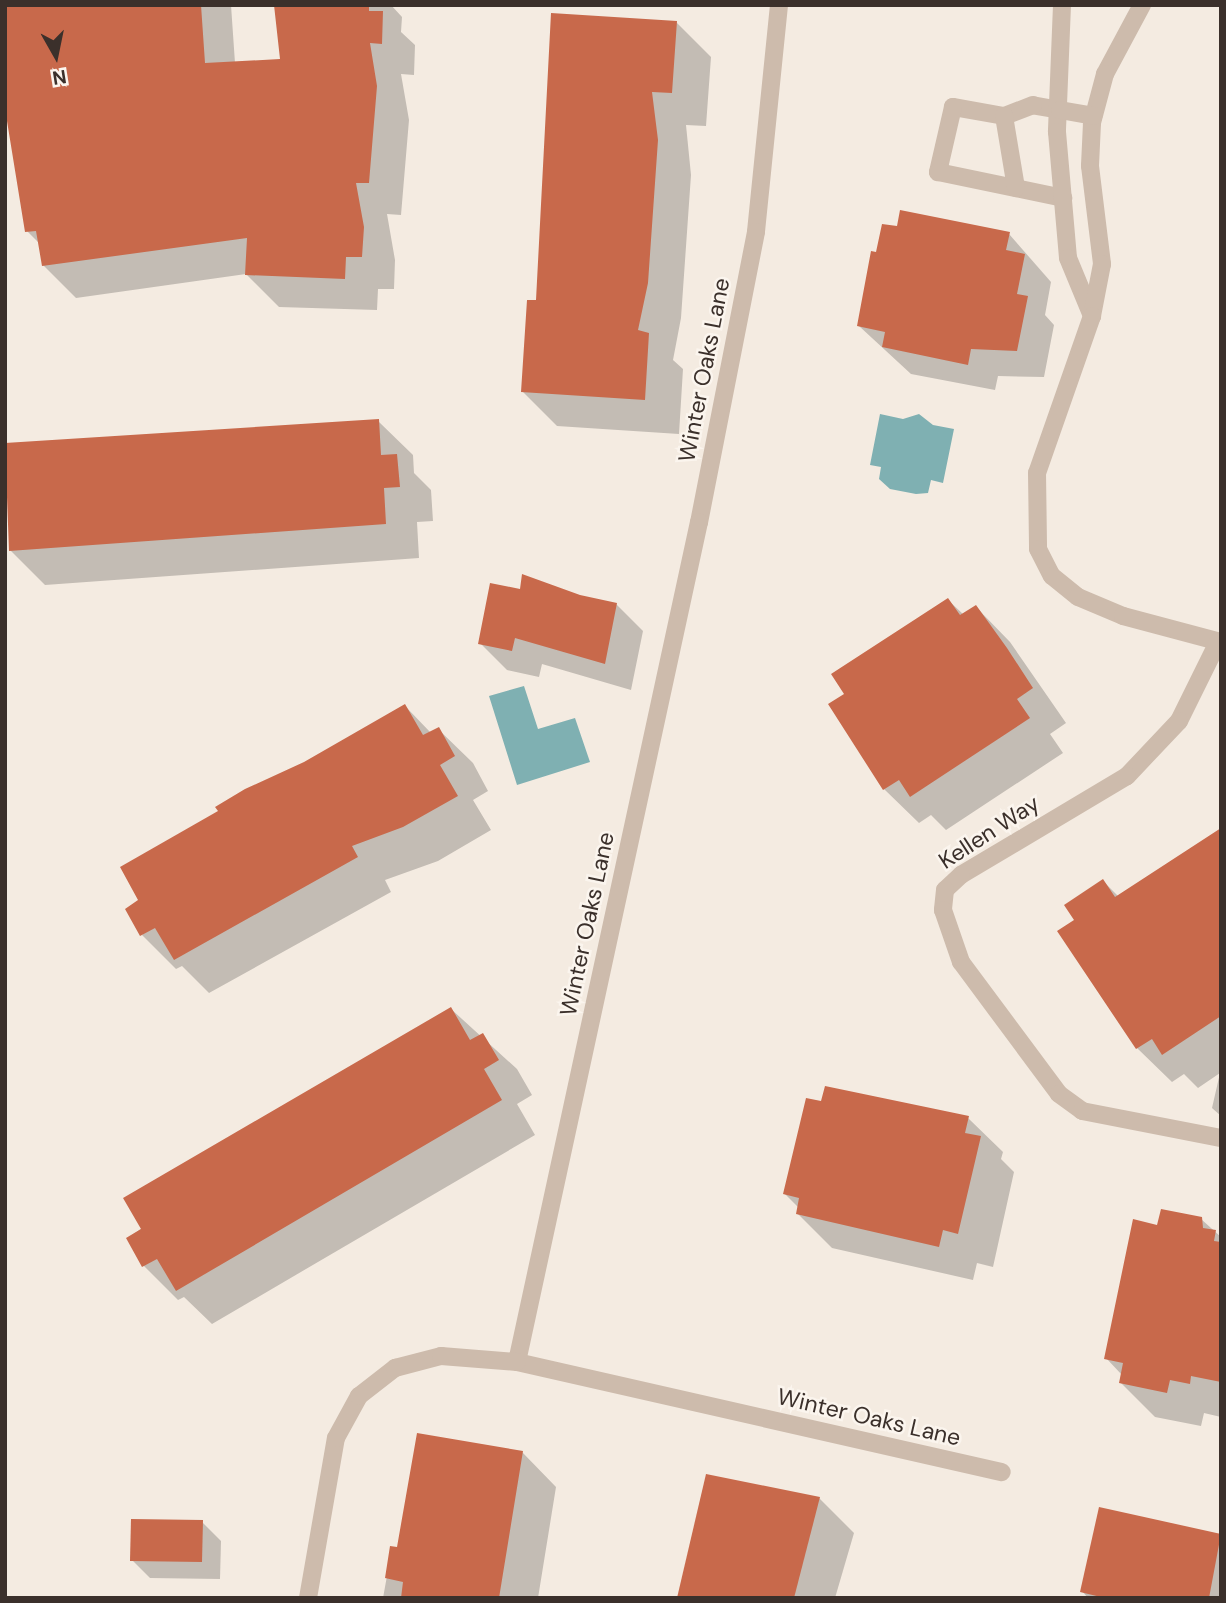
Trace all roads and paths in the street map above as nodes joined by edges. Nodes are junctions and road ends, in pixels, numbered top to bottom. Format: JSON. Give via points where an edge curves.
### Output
{"nodes":[{"id":1,"x":779,"y":5,"type":"edge"},
{"id":2,"x":1062,"y":5,"type":"edge"},
{"id":3,"x":1142,"y":5,"type":"edge"},
{"id":4,"x":1060,"y":110,"type":"junction"},
{"id":5,"x":1004,"y":116,"type":"junction"},
{"id":6,"x":1093,"y":116,"type":"junction"},
{"id":7,"x":1016,"y":188,"type":"junction"},
{"id":8,"x":1095,"y":196,"type":"junction"},
{"id":9,"x":1063,"y":198,"type":"junction"},
{"id":10,"x":1092,"y":316,"type":"junction"},
{"id":11,"x":1219,"y":642,"type":"edge"},
{"id":12,"x":1221,"y":1138,"type":"edge"},
{"id":13,"x":517,"y":1362,"type":"junction"},
{"id":14,"x":1002,"y":1472,"type":"dead end"},
{"id":15,"x":308,"y":1598,"type":"edge"}],
"edges":[{"from":1,"to":13,"type":"street","name":"Winter Oaks Lane","via":[[756,232],[699,523]]},
{"from":2,"to":4,"type":"street"},
{"from":3,"to":6,"type":"street","via":[[1105,74]]},
{"from":4,"to":5,"type":"street","via":[[1033,105]]},
{"from":4,"to":6,"type":"street"},
{"from":4,"to":9,"type":"street"},
{"from":5,"to":7,"type":"street"},
{"from":5,"to":7,"type":"street","via":[[953,107],[939,172]]},
{"from":6,"to":8,"type":"street","via":[[1090,166]]},
{"from":7,"to":9,"type":"street"},
{"from":8,"to":9,"type":"street"},
{"from":8,"to":10,"type":"street","via":[[1102,264]]},
{"from":9,"to":10,"type":"street","via":[[1068,258]]},
{"from":10,"to":11,"type":"street","via":[[1037,473],[1038,549],[1052,576],[1078,597],[1123,616]]},
{"from":11,"to":12,"type":"street","name":"Kellen Way","via":[[1179,721],[1127,776],[961,875],[945,890],[943,910],[961,962],[1059,1094],[1082,1111]]},
{"from":13,"to":14,"type":"street","name":"Winter Oaks Lane"},
{"from":13,"to":15,"type":"street","via":[[441,1356],[395,1368],[359,1396],[337,1438]]}]}
